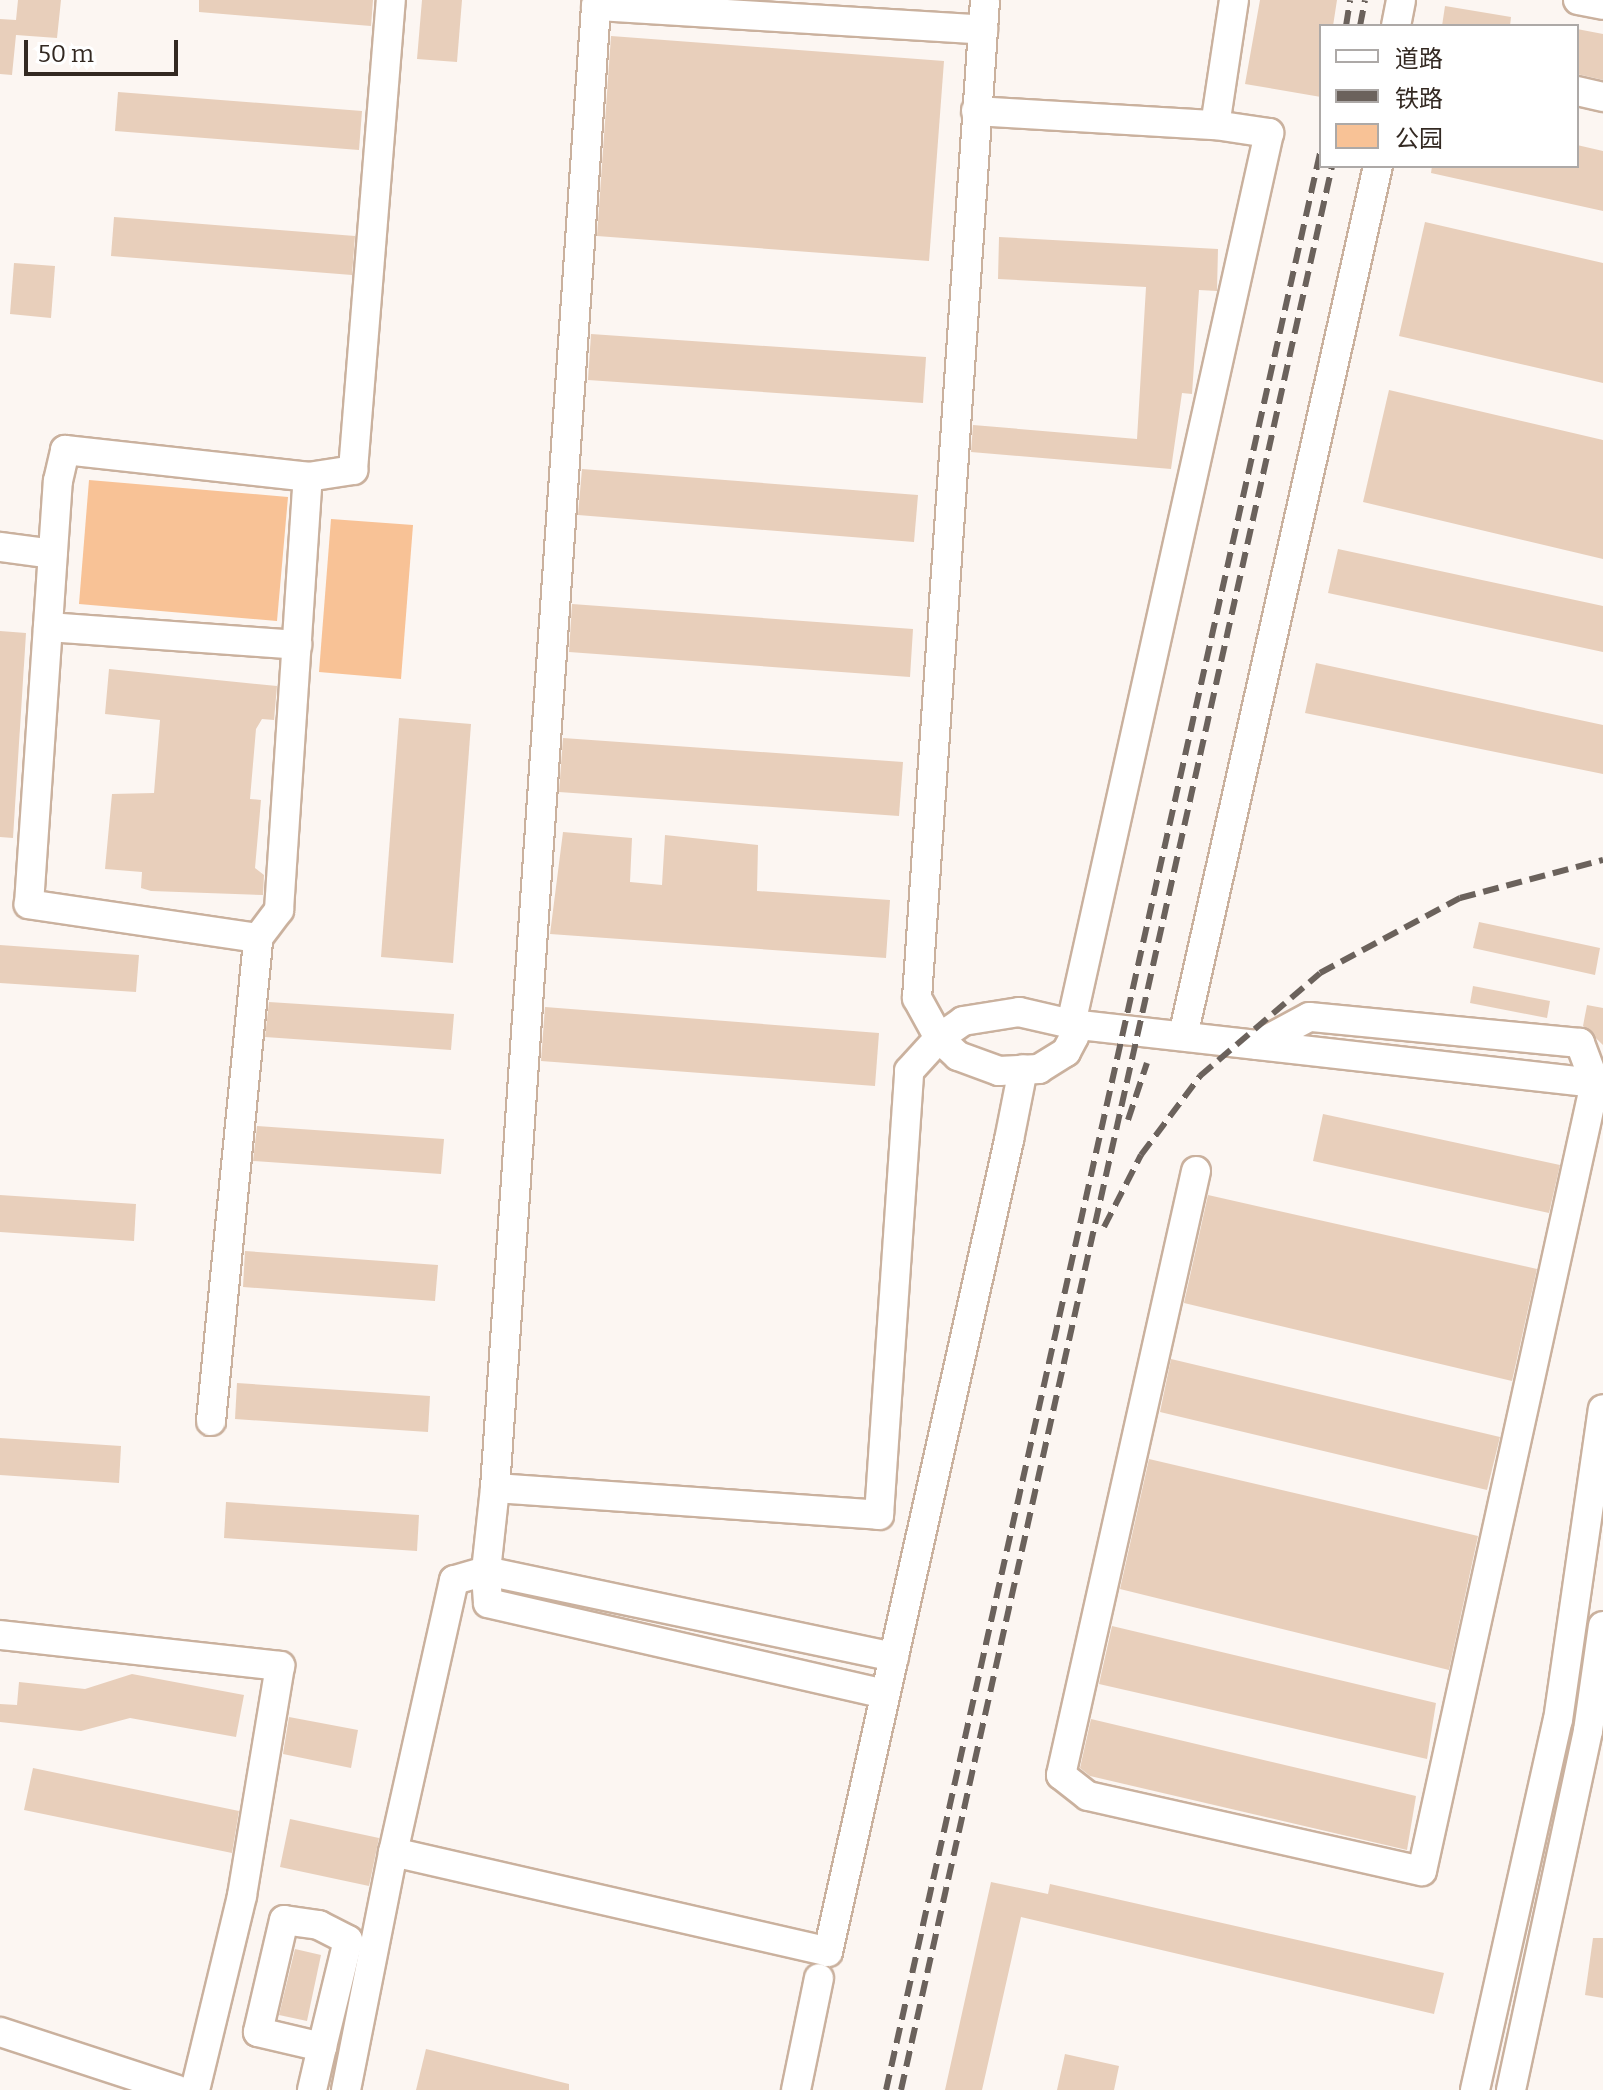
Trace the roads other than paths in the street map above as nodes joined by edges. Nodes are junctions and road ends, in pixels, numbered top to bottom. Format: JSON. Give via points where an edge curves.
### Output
{"nodes":[{"id":1,"x":391,"y":0,"type":"edge"},
{"id":2,"x":985,"y":0,"type":"edge"},
{"id":3,"x":1234,"y":0,"type":"edge"},
{"id":4,"x":1401,"y":0,"type":"edge"},
{"id":5,"x":1578,"y":0,"type":"edge"},
{"id":6,"x":1603,"y":5,"type":"edge"},
{"id":7,"x":1396,"y":24,"type":"edge"},
{"id":8,"x":983,"y":30,"type":"junction"},
{"id":9,"x":1579,"y":91,"type":"edge"},
{"id":10,"x":1603,"y":97,"type":"edge"},
{"id":11,"x":976,"y":111,"type":"junction"},
{"id":12,"x":1215,"y":125,"type":"junction"},
{"id":13,"x":1378,"y":168,"type":"edge"},
{"id":14,"x":308,"y":477,"type":"junction"},
{"id":15,"x":0,"y":547,"type":"edge"},
{"id":16,"x":53,"y":554,"type":"junction"},
{"id":17,"x":48,"y":627,"type":"junction"},
{"id":18,"x":297,"y":645,"type":"junction"},
{"id":19,"x":258,"y":938,"type":"junction"},
{"id":20,"x":1071,"y":1024,"type":"junction"},
{"id":21,"x":1183,"y":1036,"type":"junction"},
{"id":22,"x":939,"y":1038,"type":"junction"},
{"id":23,"x":1257,"y":1045,"type":"junction"},
{"id":24,"x":1023,"y":1069,"type":"junction"},
{"id":25,"x":1599,"y":1084,"type":"edge"},
{"id":26,"x":1196,"y":1171,"type":"dead end"},
{"id":27,"x":1603,"y":1409,"type":"edge"},
{"id":28,"x":211,"y":1421,"type":"dead end"},
{"id":29,"x":495,"y":1488,"type":"junction"},
{"id":30,"x":486,"y":1571,"type":"junction"},
{"id":31,"x":1603,"y":1626,"type":"edge"},
{"id":32,"x":0,"y":1635,"type":"edge"},
{"id":33,"x":894,"y":1657,"type":"junction"},
{"id":34,"x":885,"y":1694,"type":"junction"},
{"id":35,"x":1596,"y":1732,"type":"edge"},
{"id":36,"x":393,"y":1852,"type":"junction"},
{"id":37,"x":819,"y":1978,"type":"dead end"},
{"id":38,"x":0,"y":2032,"type":"edge"},
{"id":39,"x":322,"y":2047,"type":"junction"},
{"id":40,"x":177,"y":2090,"type":"edge"},
{"id":41,"x":195,"y":2090,"type":"edge"},
{"id":42,"x":312,"y":2090,"type":"edge"},
{"id":43,"x":346,"y":2090,"type":"edge"},
{"id":44,"x":796,"y":2090,"type":"edge"},
{"id":45,"x":1475,"y":2090,"type":"edge"},
{"id":46,"x":1511,"y":2090,"type":"edge"}],
"edges":[{"from":1,"to":14,"type":"street","via":[[353,470]]},
{"from":2,"to":8,"type":"street"},
{"from":3,"to":12,"type":"street"},
{"from":4,"to":7,"type":"street"},
{"from":5,"to":6,"type":"street"},
{"from":8,"to":11,"type":"street"},
{"from":8,"to":29,"type":"street","via":[[596,6]]},
{"from":9,"to":10,"type":"street"},
{"from":11,"to":12,"type":"street"},
{"from":11,"to":22,"type":"street","via":[[917,998]]},
{"from":12,"to":20,"type":"street","via":[[1269,133]]},
{"from":13,"to":21,"type":"street"},
{"from":14,"to":16,"type":"street","via":[[65,450]]},
{"from":14,"to":18,"type":"street"},
{"from":15,"to":16,"type":"street"},
{"from":16,"to":17,"type":"street"},
{"from":17,"to":18,"type":"street"},
{"from":17,"to":19,"type":"street","via":[[29,904]]},
{"from":18,"to":19,"type":"street","via":[[279,910]]},
{"from":19,"to":28,"type":"street"},
{"from":20,"to":21,"type":"street"},
{"from":20,"to":22,"type":"street","via":[[993,1012]]},
{"from":20,"to":24,"type":"street","via":[[1074,1037],[1066,1052]]},
{"from":21,"to":23,"type":"street"},
{"from":22,"to":24,"type":"street","via":[[958,1056],[999,1071]]},
{"from":22,"to":29,"type":"street","via":[[909,1071],[879,1515]]},
{"from":23,"to":25,"type":"street"},
{"from":23,"to":25,"type":"street","via":[[1309,1017],[1580,1043]]},
{"from":24,"to":33,"type":"street"},
{"from":25,"to":26,"type":"street","via":[[1422,1871],[1088,1796],[1061,1775]]},
{"from":27,"to":45,"type":"street","via":[[1558,1720]]},
{"from":29,"to":30,"type":"street"},
{"from":30,"to":33,"type":"street"},
{"from":30,"to":34,"type":"street","via":[[488,1603]]},
{"from":30,"to":36,"type":"street","via":[[454,1580]]},
{"from":31,"to":35,"type":"street"},
{"from":32,"to":41,"type":"street","via":[[280,1666],[242,1896]]},
{"from":33,"to":34,"type":"street"},
{"from":34,"to":36,"type":"street","via":[[828,1952]]},
{"from":35,"to":46,"type":"street"},
{"from":36,"to":43,"type":"street"},
{"from":37,"to":44,"type":"street"},
{"from":38,"to":40,"type":"street"},
{"from":39,"to":39,"type":"street","via":[[348,1940],[319,1925],[284,1920],[258,2032]]},
{"from":39,"to":42,"type":"street"}]}
